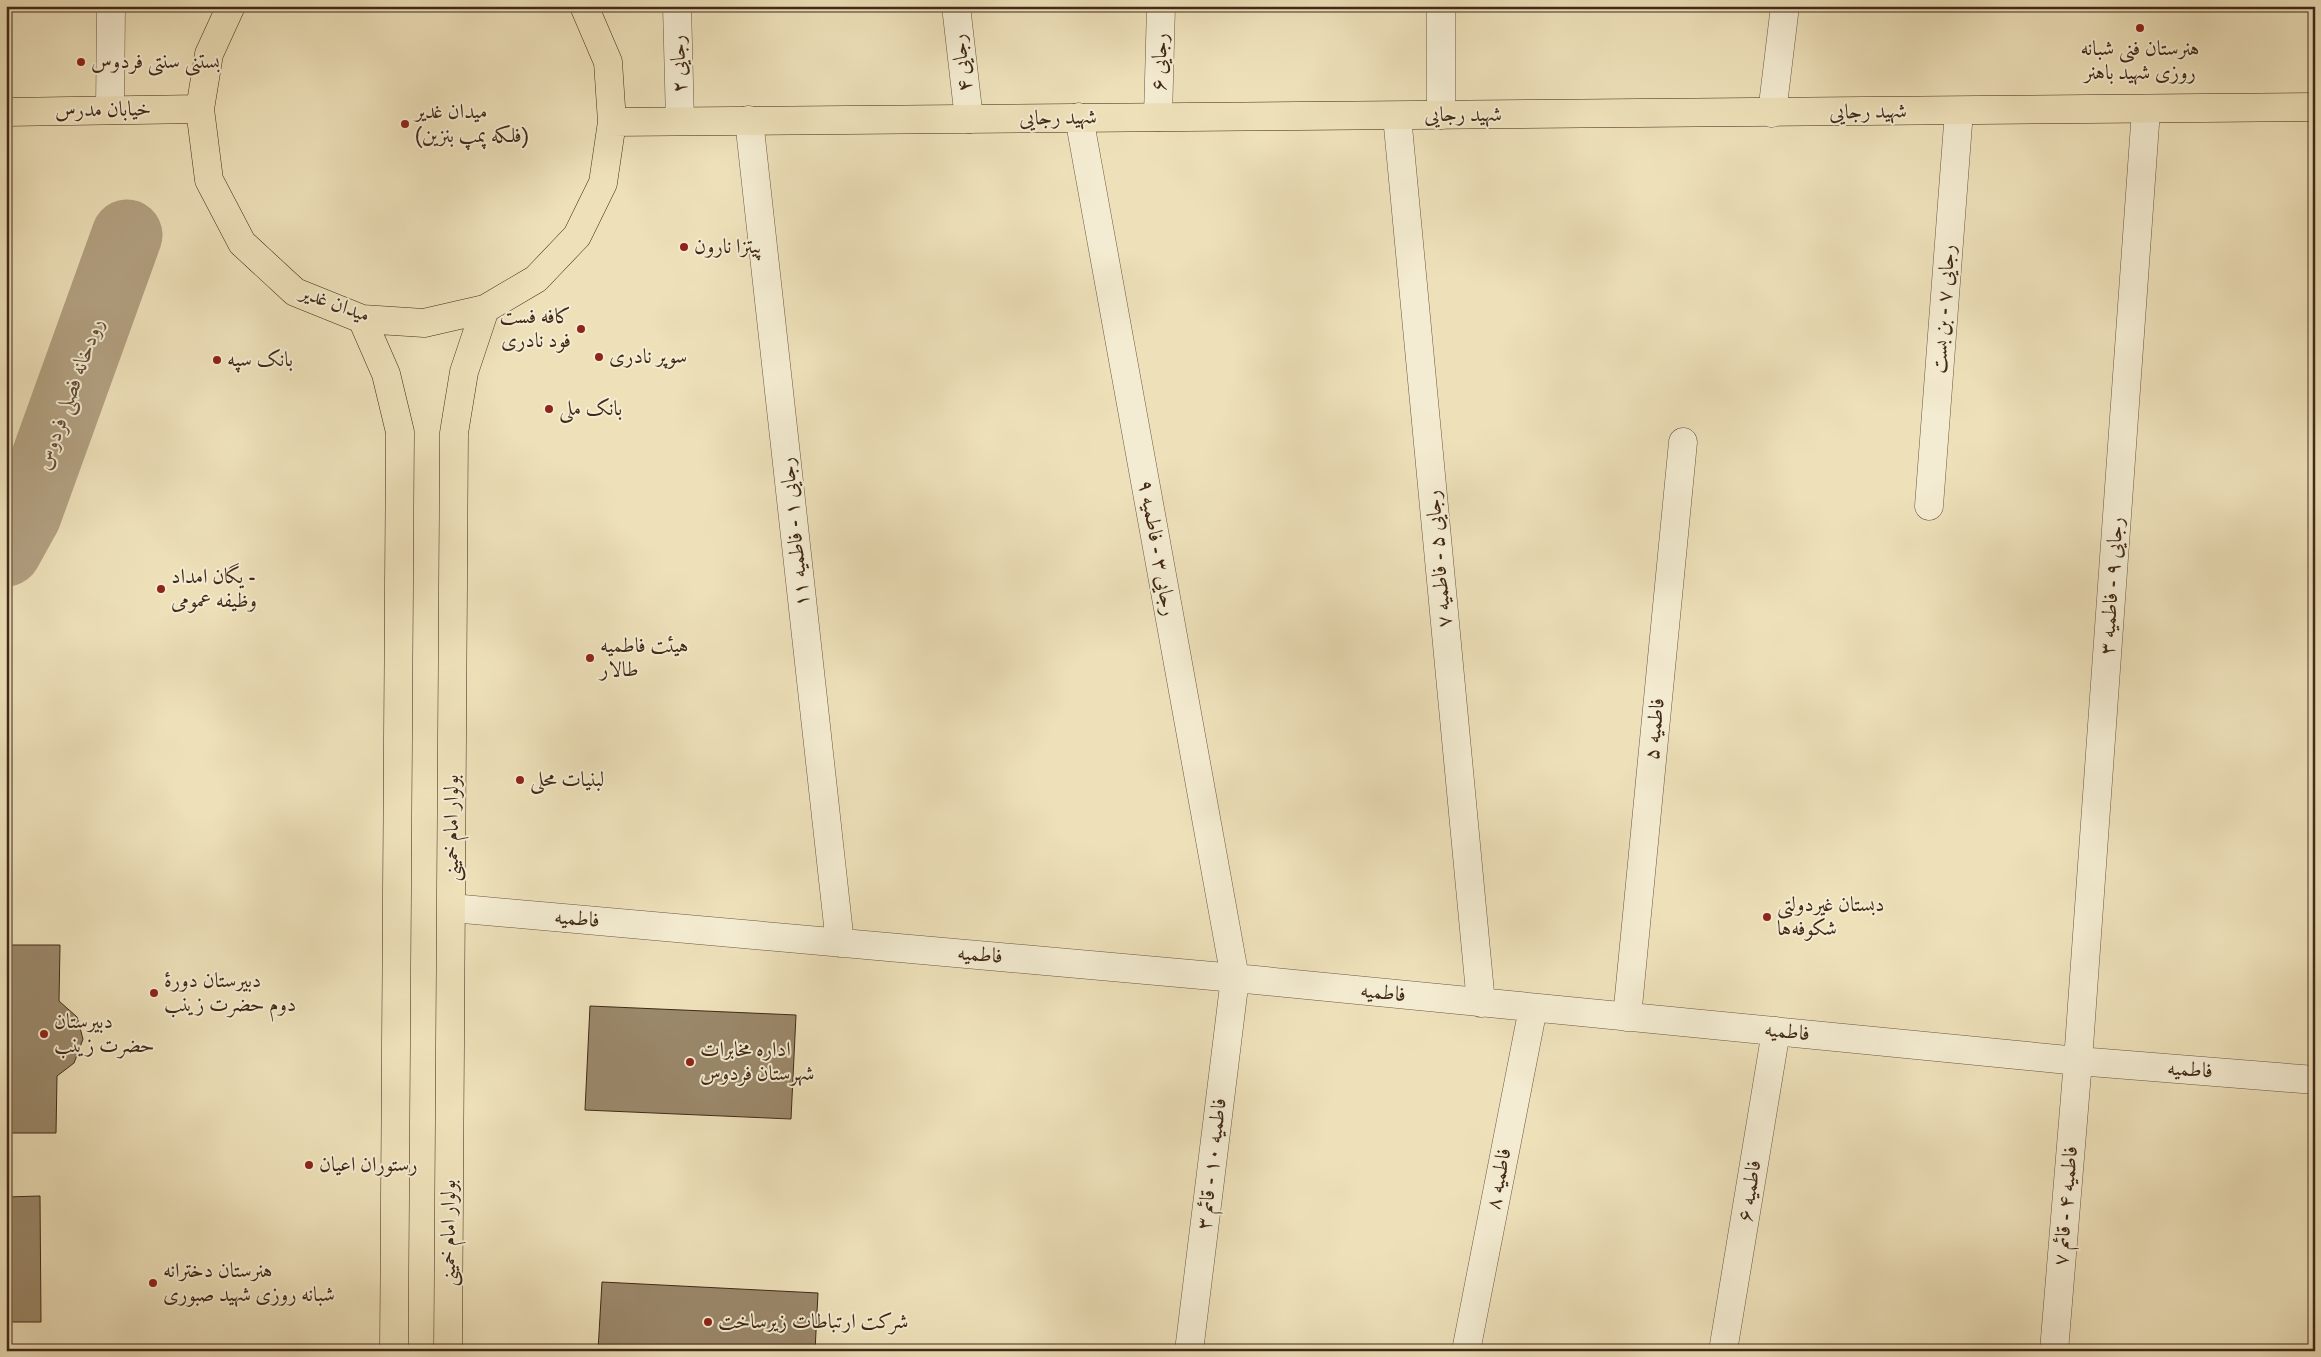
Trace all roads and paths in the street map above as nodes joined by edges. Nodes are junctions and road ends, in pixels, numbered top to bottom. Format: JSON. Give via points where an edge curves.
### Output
{"nodes":[{"id":1,"x":111,"y":6,"type":"edge"},
{"id":2,"x":231,"y":6,"type":"edge"},
{"id":3,"x":584,"y":6,"type":"edge"},
{"id":4,"x":677,"y":6,"type":"edge"},
{"id":5,"x":956,"y":6,"type":"edge"},
{"id":6,"x":1161,"y":6,"type":"edge"},
{"id":7,"x":1441,"y":6,"type":"edge"},
{"id":8,"x":1785,"y":6,"type":"edge"},
{"id":9,"x":2315,"y":107,"type":"edge"},
{"id":10,"x":200,"y":108,"type":"junction"},
{"id":11,"x":110,"y":110,"type":"junction"},
{"id":12,"x":2146,"y":110,"type":"junction"},
{"id":13,"x":1959,"y":111,"type":"junction"},
{"id":14,"x":6,"y":112,"type":"edge"},
{"id":15,"x":1772,"y":113,"type":"junction"},
{"id":16,"x":1441,"y":115,"type":"junction"},
{"id":17,"x":1397,"y":116,"type":"junction"},
{"id":18,"x":1158,"y":117,"type":"junction"},
{"id":19,"x":1079,"y":118,"type":"junction"},
{"id":20,"x":749,"y":120,"type":"junction"},
{"id":21,"x":969,"y":120,"type":"junction"},
{"id":22,"x":680,"y":121,"type":"junction"},
{"id":23,"x":612,"y":122,"type":"junction"},
{"id":24,"x":484,"y":309,"type":"junction"},
{"id":25,"x":362,"y":319,"type":"junction"},
{"id":26,"x":1683,"y":442,"type":"dead end"},
{"id":27,"x":1929,"y":506,"type":"dead end"},
{"id":28,"x":452,"y":908,"type":"junction"},
{"id":29,"x":840,"y":943,"type":"junction"},
{"id":30,"x":1235,"y":978,"type":"junction"},
{"id":31,"x":1481,"y":1003,"type":"junction"},
{"id":32,"x":1533,"y":1008,"type":"junction"},
{"id":33,"x":1627,"y":1017,"type":"junction"},
{"id":34,"x":1776,"y":1031,"type":"junction"},
{"id":35,"x":2078,"y":1061,"type":"junction"},
{"id":36,"x":2315,"y":1080,"type":"edge"},
{"id":37,"x":394,"y":1351,"type":"edge"},
{"id":38,"x":448,"y":1351,"type":"edge"},
{"id":39,"x":1189,"y":1351,"type":"edge"},
{"id":40,"x":1466,"y":1351,"type":"edge"},
{"id":41,"x":1723,"y":1351,"type":"edge"},
{"id":42,"x":2054,"y":1351,"type":"edge"}],
"edges":[{"from":1,"to":11,"type":"street"},
{"from":2,"to":10,"type":"main road","name":"میدان غدیر","via":[[209,54]]},
{"from":3,"to":23,"type":"main road","name":"میدان غدیر","via":[[608,62]]},
{"from":4,"to":22,"type":"street","name":"رجایی ۲"},
{"from":5,"to":21,"type":"street","name":"رجایی ۴"},
{"from":6,"to":18,"type":"street","name":"رجایی ۶"},
{"from":7,"to":16,"type":"street"},
{"from":8,"to":15,"type":"street"},
{"from":9,"to":12,"type":"main road","name":"شهید رجایی"},
{"from":10,"to":11,"type":"main road","name":"خیابان مدرس"},
{"from":10,"to":25,"type":"main road","name":"میدان غدیر","via":[[209,180],[242,244],[295,292]]},
{"from":11,"to":14,"type":"main road","name":"خیابان مدرس"},
{"from":12,"to":13,"type":"main road","name":"شهید رجایی"},
{"from":12,"to":35,"type":"street","name":"رجایی ۹ - فاطمیه ۳"},
{"from":13,"to":15,"type":"main road","name":"شهید رجایی"},
{"from":13,"to":27,"type":"street","name":"رجایی ۷ - بن بست"},
{"from":15,"to":16,"type":"main road","name":"شهید رجایی"},
{"from":16,"to":17,"type":"main road","name":"شهید رجایی"},
{"from":17,"to":18,"type":"main road","name":"شهید رجایی"},
{"from":17,"to":31,"type":"street","name":"رجایی ۵ - فاطمیه ۷"},
{"from":18,"to":19,"type":"main road","name":"شهید رجایی"},
{"from":19,"to":21,"type":"main road","name":"شهید رجایی"},
{"from":19,"to":30,"type":"street","name":"رجایی ۳ - فاطمیه ۹"},
{"from":20,"to":21,"type":"main road","name":"شهید رجایی"},
{"from":20,"to":22,"type":"main road","name":"شهید رجایی"},
{"from":20,"to":29,"type":"street","name":"رجایی ۱ - فاطمیه ۱۱"},
{"from":22,"to":23,"type":"main road","name":"شهید رجایی"},
{"from":23,"to":24,"type":"main road","name":"میدان غدیر","via":[[604,183],[577,236],[536,279]]},
{"from":24,"to":25,"type":"main road","name":"میدان غدیر","via":[[424,323]]},
{"from":24,"to":28,"type":"main road","name":"بولوار امام خمینی","via":[[464,372],[454,432]]},
{"from":25,"to":37,"type":"main road","via":[[386,374],[400,432]]},
{"from":26,"to":33,"type":"street","name":"فاطمیه ۵"},
{"from":28,"to":29,"type":"street","name":"فاطمیه"},
{"from":28,"to":38,"type":"main road","name":"بولوار امام خمینی"},
{"from":29,"to":30,"type":"street","name":"فاطمیه"},
{"from":30,"to":31,"type":"street","name":"فاطمیه"},
{"from":30,"to":39,"type":"street","name":"فاطمیه ۱۰ - قائم ۳"},
{"from":31,"to":32,"type":"street","name":"فاطمیه"},
{"from":32,"to":33,"type":"street","name":"فاطمیه"},
{"from":32,"to":40,"type":"street","name":"فاطمیه ۸"},
{"from":33,"to":34,"type":"street","name":"فاطمیه"},
{"from":34,"to":35,"type":"street","name":"فاطمیه"},
{"from":34,"to":41,"type":"street","name":"فاطمیه ۶"},
{"from":35,"to":36,"type":"street","name":"فاطمیه"},
{"from":35,"to":42,"type":"street","name":"فاطمیه ۴ - قائم ۷"}]}
